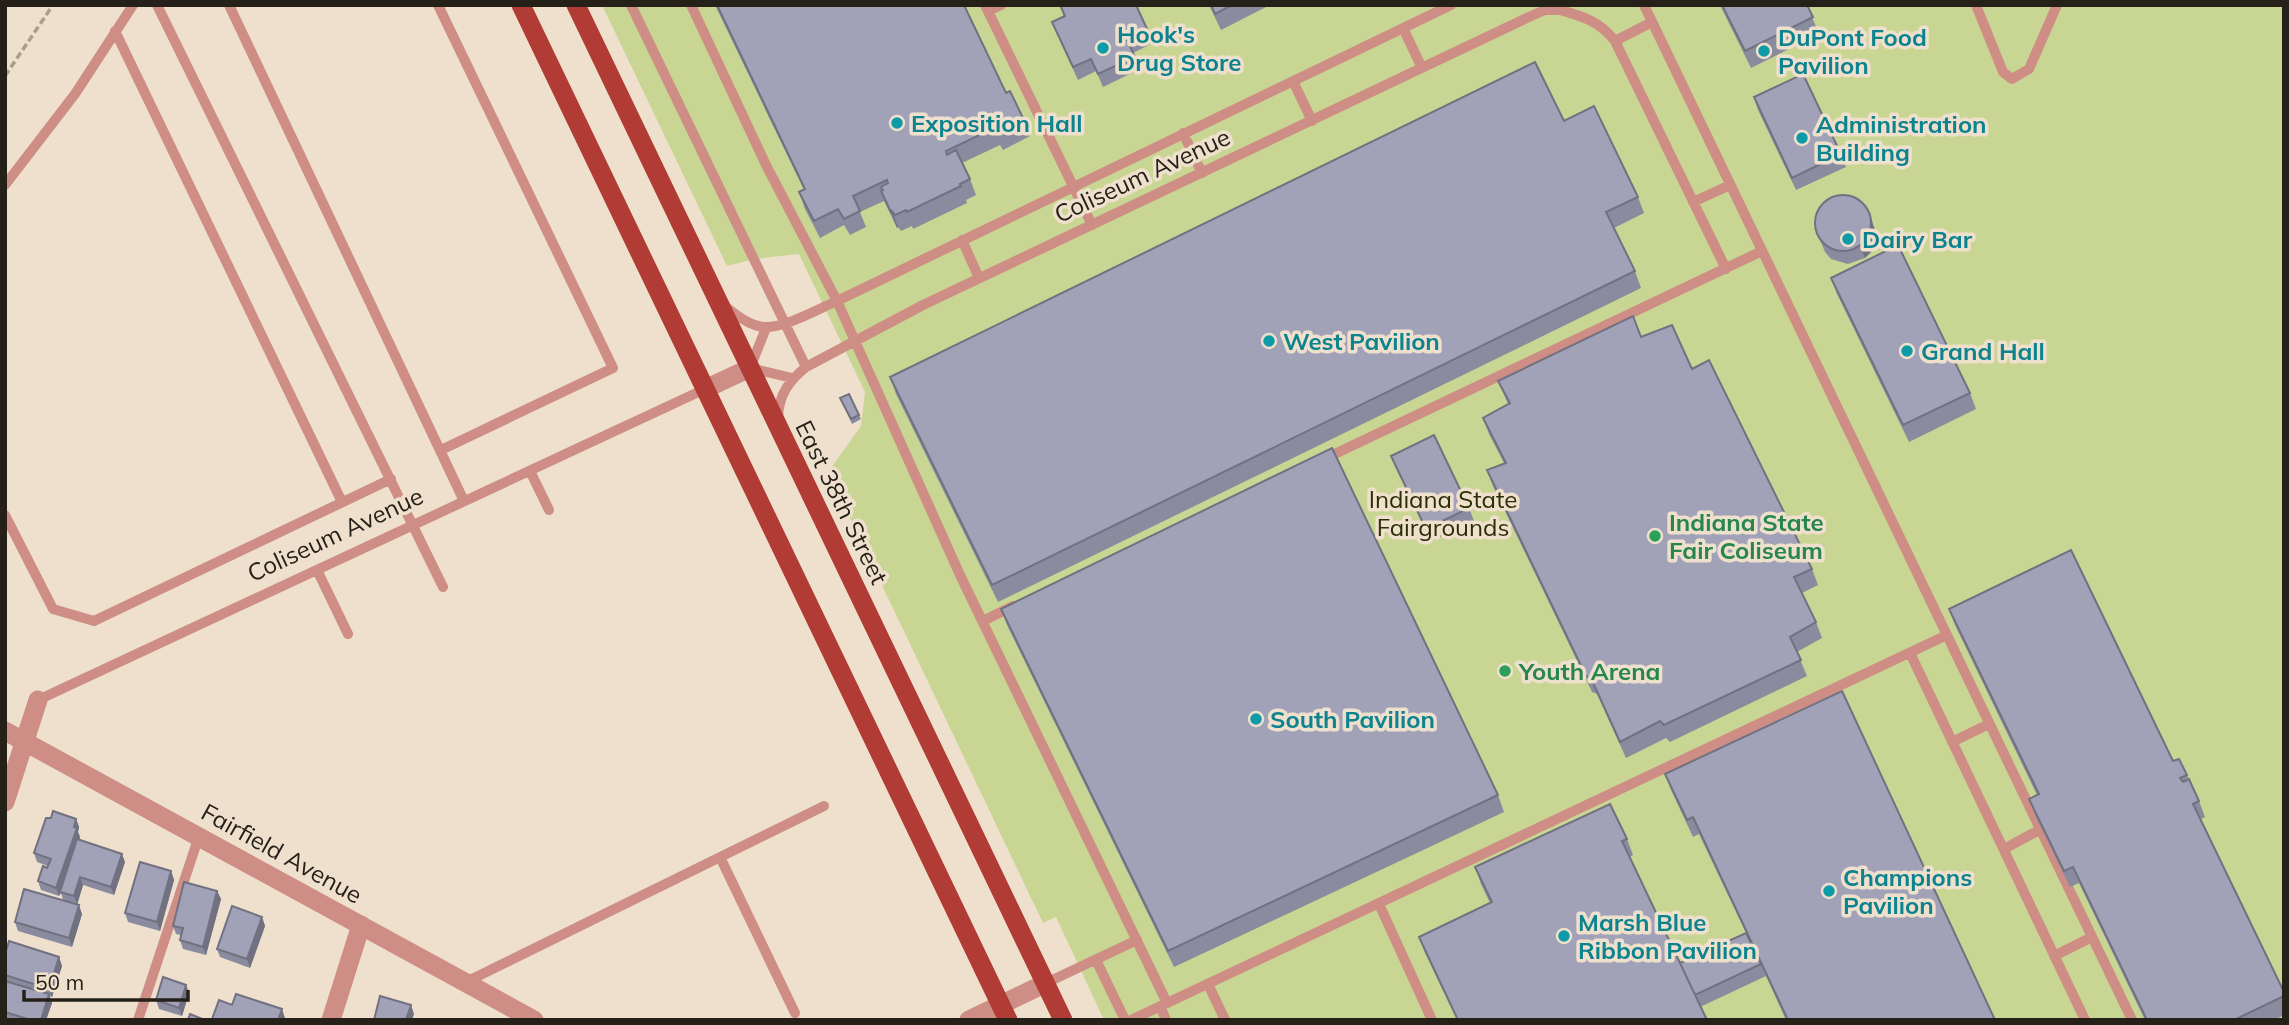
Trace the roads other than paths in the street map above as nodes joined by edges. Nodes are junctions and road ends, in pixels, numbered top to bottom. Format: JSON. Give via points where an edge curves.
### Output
{"nodes":[{"id":1,"x":133,"y":5,"type":"edge"},
{"id":2,"x":157,"y":5,"type":"edge"},
{"id":3,"x":229,"y":5,"type":"edge"},
{"id":4,"x":438,"y":5,"type":"edge"},
{"id":5,"x":521,"y":5,"type":"edge"},
{"id":6,"x":576,"y":5,"type":"edge"},
{"id":7,"x":631,"y":5,"type":"edge"},
{"id":8,"x":691,"y":5,"type":"edge"},
{"id":9,"x":1001,"y":5,"type":"edge"},
{"id":10,"x":1451,"y":5,"type":"edge"},
{"id":11,"x":1545,"y":5,"type":"edge"},
{"id":12,"x":1644,"y":5,"type":"edge"},
{"id":13,"x":1976,"y":5,"type":"edge"},
{"id":14,"x":2057,"y":5,"type":"edge"},
{"id":15,"x":986,"y":8,"type":"edge"},
{"id":16,"x":1557,"y":10,"type":"junction"},
{"id":17,"x":1652,"y":22,"type":"junction"},
{"id":18,"x":1404,"y":28,"type":"junction"},
{"id":19,"x":115,"y":31,"type":"junction"},
{"id":20,"x":1615,"y":41,"type":"junction"},
{"id":21,"x":1422,"y":68,"type":"junction"},
{"id":22,"x":1293,"y":81,"type":"junction"},
{"id":23,"x":1311,"y":121,"type":"junction"},
{"id":24,"x":1183,"y":134,"type":"junction"},
{"id":25,"x":1202,"y":173,"type":"junction"},
{"id":26,"x":5,"y":185,"type":"edge"},
{"id":27,"x":1730,"y":185,"type":"junction"},
{"id":28,"x":1073,"y":187,"type":"junction"},
{"id":29,"x":1693,"y":202,"type":"junction"},
{"id":30,"x":1091,"y":225,"type":"junction"},
{"id":31,"x":962,"y":240,"type":"junction"},
{"id":32,"x":1762,"y":251,"type":"junction"},
{"id":33,"x":1726,"y":269,"type":"junction"},
{"id":34,"x":979,"y":278,"type":"junction"},
{"id":35,"x":714,"y":294,"type":"junction"},
{"id":36,"x":837,"y":301,"type":"junction"},
{"id":37,"x":785,"y":323,"type":"junction"},
{"id":38,"x":766,"y":328,"type":"junction"},
{"id":39,"x":856,"y":341,"type":"junction"},
{"id":40,"x":806,"y":367,"type":"junction"},
{"id":41,"x":750,"y":368,"type":"junction"},
{"id":42,"x":792,"y":379,"type":"junction"},
{"id":43,"x":705,"y":389,"type":"junction"},
{"id":44,"x":783,"y":437,"type":"junction"},
{"id":45,"x":441,"y":450,"type":"junction"},
{"id":46,"x":1309,"y":466,"type":"edge"},
{"id":47,"x":530,"y":471,"type":"junction"},
{"id":48,"x":391,"y":479,"type":"junction"},
{"id":49,"x":464,"y":501,"type":"junction"},
{"id":50,"x":342,"y":502,"type":"junction"},
{"id":51,"x":549,"y":510,"type":"dead end"},
{"id":52,"x":5,"y":515,"type":"edge"},
{"id":53,"x":413,"y":525,"type":"junction"},
{"id":54,"x":317,"y":570,"type":"junction"},
{"id":55,"x":443,"y":587,"type":"dead end"},
{"id":56,"x":1020,"y":603,"type":"edge"},
{"id":57,"x":983,"y":621,"type":"junction"},
{"id":58,"x":348,"y":634,"type":"dead end"},
{"id":59,"x":1947,"y":635,"type":"junction"},
{"id":60,"x":1910,"y":653,"type":"junction"},
{"id":61,"x":38,"y":699,"type":"joint"},
{"id":62,"x":1989,"y":724,"type":"junction"},
{"id":63,"x":5,"y":731,"type":"edge"},
{"id":64,"x":1952,"y":741,"type":"junction"},
{"id":65,"x":24,"y":742,"type":"junction"},
{"id":66,"x":5,"y":802,"type":"edge"},
{"id":67,"x":824,"y":806,"type":"dead end"},
{"id":68,"x":2041,"y":830,"type":"junction"},
{"id":69,"x":199,"y":836,"type":"junction"},
{"id":70,"x":2004,"y":849,"type":"junction"},
{"id":71,"x":720,"y":857,"type":"junction"},
{"id":72,"x":1379,"y":904,"type":"junction"},
{"id":73,"x":361,"y":925,"type":"junction"},
{"id":74,"x":2092,"y":937,"type":"junction"},
{"id":75,"x":1137,"y":940,"type":"junction"},
{"id":76,"x":2054,"y":956,"type":"junction"},
{"id":77,"x":1096,"y":960,"type":"junction"},
{"id":78,"x":466,"y":982,"type":"junction"},
{"id":79,"x":1046,"y":983,"type":"junction"},
{"id":80,"x":1208,"y":984,"type":"junction"},
{"id":81,"x":1163,"y":1005,"type":"junction"},
{"id":82,"x":1005,"y":1012,"type":"edge"},
{"id":83,"x":795,"y":1013,"type":"dead end"},
{"id":84,"x":530,"y":1019,"type":"edge"},
{"id":85,"x":138,"y":1020,"type":"edge"},
{"id":86,"x":331,"y":1020,"type":"edge"},
{"id":87,"x":969,"y":1020,"type":"edge"},
{"id":88,"x":1063,"y":1020,"type":"edge"},
{"id":89,"x":1125,"y":1020,"type":"edge"},
{"id":90,"x":1131,"y":1020,"type":"edge"},
{"id":91,"x":1166,"y":1020,"type":"edge"},
{"id":92,"x":1225,"y":1020,"type":"edge"},
{"id":93,"x":1432,"y":1020,"type":"edge"},
{"id":94,"x":2085,"y":1020,"type":"edge"},
{"id":95,"x":2132,"y":1020,"type":"edge"}],
"edges":[{"from":1,"to":19,"type":"lane"},
{"from":2,"to":48,"type":"lane"},
{"from":3,"to":45,"type":"lane"},
{"from":4,"to":45,"type":"lane","via":[[613,368]]},
{"from":5,"to":43,"type":"main road"},
{"from":6,"to":35,"type":"main road","name":"East 38th Street"},
{"from":7,"to":37,"type":"lane"},
{"from":8,"to":36,"type":"lane","via":[[766,165]]},
{"from":9,"to":15,"type":"lane"},
{"from":10,"to":18,"type":"lane","name":"Coliseum Avenue"},
{"from":11,"to":16,"type":"lane"},
{"from":12,"to":17,"type":"lane"},
{"from":13,"to":14,"type":"lane","via":[[2003,72],[2012,79],[2029,69]]},
{"from":15,"to":28,"type":"lane"},
{"from":16,"to":20,"type":"lane","via":[[1597,22]]},
{"from":16,"to":21,"type":"lane","name":"Coliseum Avenue","via":[[1538,13]]},
{"from":17,"to":20,"type":"lane"},
{"from":17,"to":27,"type":"lane"},
{"from":18,"to":21,"type":"lane"},
{"from":18,"to":22,"type":"lane","name":"Coliseum Avenue"},
{"from":19,"to":26,"type":"lane","via":[[75,94]]},
{"from":19,"to":50,"type":"lane"},
{"from":20,"to":29,"type":"lane"},
{"from":21,"to":23,"type":"lane","name":"Coliseum Avenue"},
{"from":22,"to":23,"type":"lane"},
{"from":22,"to":24,"type":"lane","name":"Coliseum Avenue"},
{"from":23,"to":25,"type":"lane","name":"Coliseum Avenue"},
{"from":24,"to":25,"type":"lane"},
{"from":24,"to":28,"type":"lane","name":"Coliseum Avenue"},
{"from":25,"to":30,"type":"lane","name":"Coliseum Avenue"},
{"from":27,"to":29,"type":"lane"},
{"from":27,"to":32,"type":"lane"},
{"from":28,"to":30,"type":"lane"},
{"from":28,"to":31,"type":"lane","name":"Coliseum Avenue"},
{"from":29,"to":33,"type":"lane"},
{"from":30,"to":34,"type":"lane","name":"Coliseum Avenue"},
{"from":31,"to":34,"type":"lane"},
{"from":31,"to":36,"type":"lane","name":"Coliseum Avenue"},
{"from":32,"to":33,"type":"lane"},
{"from":32,"to":59,"type":"lane"},
{"from":33,"to":46,"type":"lane"},
{"from":34,"to":39,"type":"lane","name":"Coliseum Avenue"},
{"from":35,"to":38,"type":"lane","via":[[742,319]]},
{"from":35,"to":41,"type":"main road","name":"East 38th Street"},
{"from":36,"to":37,"type":"lane","name":"Coliseum Avenue"},
{"from":36,"to":39,"type":"lane"},
{"from":37,"to":38,"type":"lane","name":"Coliseum Avenue"},
{"from":37,"to":40,"type":"lane"},
{"from":38,"to":41,"type":"lane"},
{"from":39,"to":40,"type":"lane","name":"Coliseum Avenue"},
{"from":39,"to":57,"type":"lane"},
{"from":40,"to":42,"type":"lane","name":"Coliseum Avenue"},
{"from":41,"to":42,"type":"lane"},
{"from":41,"to":43,"type":"street","name":"Coliseum Avenue"},
{"from":41,"to":44,"type":"main road","name":"East 38th Street"},
{"from":42,"to":44,"type":"lane","via":[[779,405]]},
{"from":43,"to":47,"type":"lane","name":"Coliseum Avenue"},
{"from":43,"to":82,"type":"main road"},
{"from":44,"to":79,"type":"main road","name":"East 38th Street"},
{"from":45,"to":49,"type":"lane"},
{"from":47,"to":49,"type":"lane","name":"Coliseum Avenue"},
{"from":47,"to":51,"type":"lane"},
{"from":48,"to":50,"type":"lane"},
{"from":48,"to":53,"type":"lane"},
{"from":49,"to":53,"type":"lane","name":"Coliseum Avenue"},
{"from":50,"to":52,"type":"lane","via":[[94,621],[53,609]]},
{"from":53,"to":54,"type":"lane","name":"Coliseum Avenue"},
{"from":53,"to":55,"type":"lane"},
{"from":54,"to":58,"type":"lane"},
{"from":54,"to":61,"type":"lane","name":"Coliseum Avenue"},
{"from":56,"to":57,"type":"lane"},
{"from":57,"to":75,"type":"lane"},
{"from":59,"to":60,"type":"lane"},
{"from":59,"to":62,"type":"lane"},
{"from":60,"to":64,"type":"lane"},
{"from":60,"to":72,"type":"lane"},
{"from":61,"to":65,"type":"street","name":"Coliseum Avenue"},
{"from":62,"to":64,"type":"lane"},
{"from":62,"to":68,"type":"lane"},
{"from":63,"to":65,"type":"street","name":"Fairfield Avenue"},
{"from":64,"to":70,"type":"lane"},
{"from":65,"to":66,"type":"street","name":"Coliseum Avenue"},
{"from":65,"to":69,"type":"street","name":"Fairfield Avenue"},
{"from":67,"to":71,"type":"lane"},
{"from":68,"to":70,"type":"lane"},
{"from":68,"to":74,"type":"lane"},
{"from":69,"to":73,"type":"street","name":"Fairfield Avenue"},
{"from":69,"to":85,"type":"lane"},
{"from":70,"to":76,"type":"lane"},
{"from":71,"to":78,"type":"lane"},
{"from":71,"to":83,"type":"lane"},
{"from":72,"to":80,"type":"lane"},
{"from":72,"to":93,"type":"lane"},
{"from":73,"to":78,"type":"street","name":"Fairfield Avenue"},
{"from":73,"to":86,"type":"street"},
{"from":74,"to":76,"type":"lane"},
{"from":74,"to":95,"type":"lane"},
{"from":75,"to":77,"type":"lane"},
{"from":75,"to":81,"type":"lane"},
{"from":76,"to":94,"type":"lane"},
{"from":77,"to":79,"type":"lane"},
{"from":77,"to":89,"type":"lane"},
{"from":78,"to":84,"type":"street","name":"Fairfield Avenue"},
{"from":79,"to":82,"type":"street"},
{"from":79,"to":88,"type":"main road","name":"East 38th Street"},
{"from":80,"to":81,"type":"lane"},
{"from":80,"to":92,"type":"lane"},
{"from":81,"to":90,"type":"lane"},
{"from":81,"to":91,"type":"lane"},
{"from":82,"to":87,"type":"street"}]}
